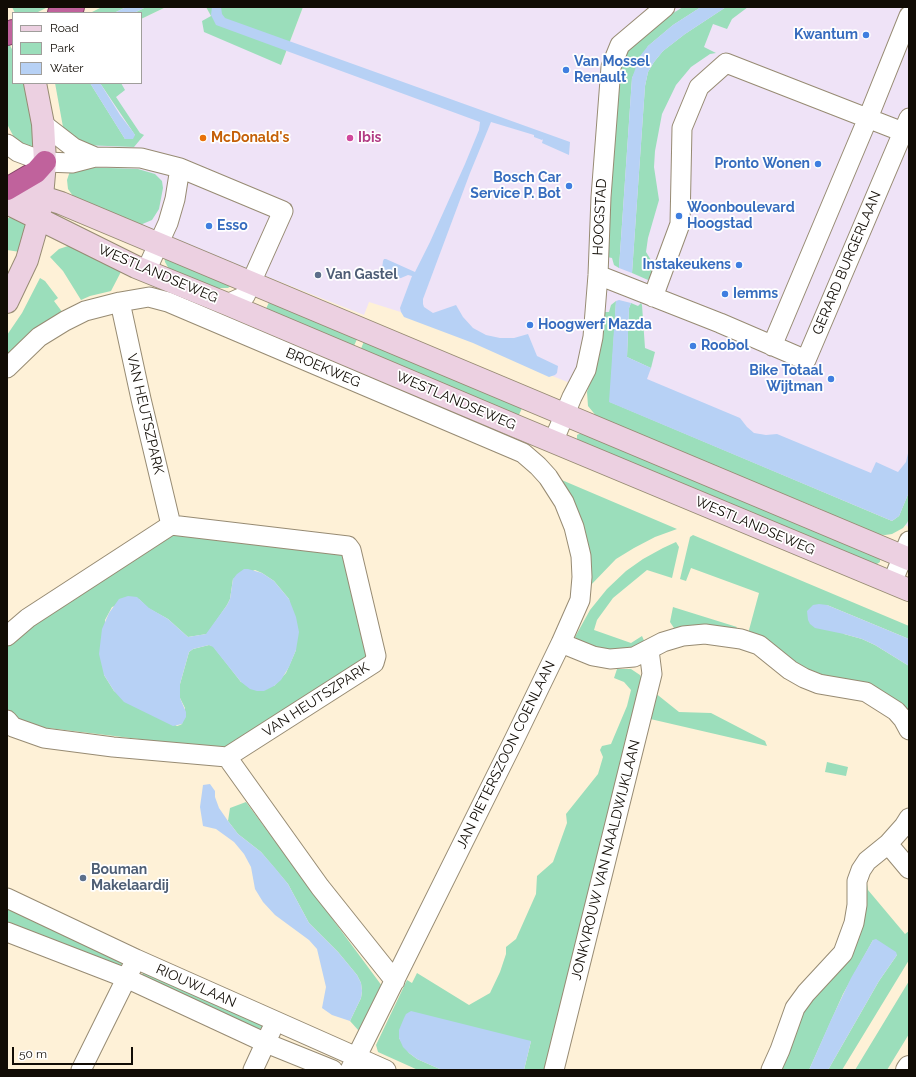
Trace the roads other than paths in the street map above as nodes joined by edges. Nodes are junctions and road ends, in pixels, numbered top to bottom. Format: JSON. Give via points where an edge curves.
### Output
{"nodes":[{"id":1,"x":665,"y":7,"type":"edge"},
{"id":2,"x":909,"y":16,"type":"edge"},
{"id":3,"x":35,"y":84,"type":"edge"},
{"id":4,"x":868,"y":118,"type":"junction"},
{"id":5,"x":43,"y":124,"type":"junction"},
{"id":6,"x":906,"y":125,"type":"edge"},
{"id":7,"x":7,"y":144,"type":"edge"},
{"id":8,"x":95,"y":157,"type":"junction"},
{"id":9,"x":45,"y":162,"type":"junction"},
{"id":10,"x":180,"y":168,"type":"junction"},
{"id":11,"x":7,"y":189,"type":"edge"},
{"id":12,"x":7,"y":196,"type":"edge"},
{"id":13,"x":7,"y":203,"type":"edge"},
{"id":14,"x":41,"y":208,"type":"junction"},
{"id":15,"x":158,"y":244,"type":"junction"},
{"id":16,"x":146,"y":271,"type":"junction"},
{"id":17,"x":598,"y":275,"type":"junction"},
{"id":18,"x":252,"y":283,"type":"junction"},
{"id":19,"x":653,"y":297,"type":"junction"},
{"id":20,"x":7,"y":302,"type":"edge"},
{"id":21,"x":120,"y":302,"type":"junction"},
{"id":22,"x":227,"y":304,"type":"junction"},
{"id":23,"x":772,"y":346,"type":"junction"},
{"id":24,"x":7,"y":368,"type":"edge"},
{"id":25,"x":564,"y":415,"type":"junction"},
{"id":26,"x":553,"y":442,"type":"junction"},
{"id":27,"x":523,"y":453,"type":"joint"},
{"id":28,"x":171,"y":525,"type":"junction"},
{"id":29,"x":907,"y":552,"type":"edge"},
{"id":30,"x":900,"y":587,"type":"edge"},
{"id":31,"x":7,"y":636,"type":"edge"},
{"id":32,"x":561,"y":643,"type":"junction"},
{"id":33,"x":649,"y":650,"type":"junction"},
{"id":34,"x":7,"y":720,"type":"edge"},
{"id":35,"x":909,"y":730,"type":"edge"},
{"id":36,"x":227,"y":757,"type":"junction"},
{"id":37,"x":909,"y":818,"type":"edge"},
{"id":38,"x":888,"y":844,"type":"junction"},
{"id":39,"x":909,"y":869,"type":"edge"},
{"id":40,"x":7,"y":898,"type":"edge"},
{"id":41,"x":7,"y":932,"type":"edge"},
{"id":42,"x":136,"y":960,"type":"junction"},
{"id":43,"x":126,"y":978,"type":"junction"},
{"id":44,"x":395,"y":981,"type":"junction"},
{"id":45,"x":276,"y":1021,"type":"junction"},
{"id":46,"x":266,"y":1043,"type":"junction"},
{"id":47,"x":354,"y":1064,"type":"edge"},
{"id":48,"x":81,"y":1070,"type":"edge"},
{"id":49,"x":253,"y":1070,"type":"edge"},
{"id":50,"x":333,"y":1070,"type":"edge"},
{"id":51,"x":386,"y":1070,"type":"edge"},
{"id":52,"x":554,"y":1070,"type":"edge"},
{"id":53,"x":771,"y":1070,"type":"edge"}],
"edges":[{"from":1,"to":17,"type":"street","name":"HOOGSTAD","via":[[620,45],[612,67],[601,197]]},
{"from":2,"to":4,"type":"street"},
{"from":3,"to":5,"type":"main road"},
{"from":4,"to":6,"type":"street","name":"GERARD BURGERLAAN"},
{"from":4,"to":19,"type":"street","name":"GERARD BURGERLAAN","via":[[726,63],[699,88],[682,128],[680,224]]},
{"from":4,"to":23,"type":"street"},
{"from":5,"to":8,"type":"street","via":[[74,148]]},
{"from":5,"to":9,"type":"main road"},
{"from":6,"to":23,"type":"street","name":"GERARD BURGERLAAN","via":[[806,360]]},
{"from":7,"to":9,"type":"street","via":[[18,152]]},
{"from":8,"to":9,"type":"street","via":[[72,163]]},
{"from":8,"to":10,"type":"street","via":[[141,158]]},
{"from":9,"to":11,"type":"highway","via":[[36,172]]},
{"from":9,"to":14,"type":"main road"},
{"from":10,"to":15,"type":"street","via":[[175,199]]},
{"from":10,"to":18,"type":"street","via":[[283,211]]},
{"from":12,"to":14,"type":"main road","name":"WESTLANDSEWEG"},
{"from":13,"to":14,"type":"main road","name":"WESTLANDSEWEG"},
{"from":14,"to":15,"type":"main road","name":"WESTLANDSEWEG","via":[[61,203]]},
{"from":14,"to":16,"type":"main road","name":"WESTLANDSEWEG","via":[[121,260]]},
{"from":14,"to":20,"type":"main road","via":[[28,260]]},
{"from":15,"to":16,"type":"street"},
{"from":15,"to":18,"type":"main road","name":"WESTLANDSEWEG"},
{"from":16,"to":22,"type":"main road","name":"WESTLANDSEWEG"},
{"from":17,"to":19,"type":"street","name":"GERARD BURGERLAAN"},
{"from":17,"to":25,"type":"street","name":"HOOGSTAD","via":[[593,337],[586,370]]},
{"from":18,"to":22,"type":"street","via":[[245,296]]},
{"from":18,"to":25,"type":"main road","name":"WESTLANDSEWEG"},
{"from":19,"to":23,"type":"street","name":"GERARD BURGERLAAN"},
{"from":21,"to":24,"type":"street","name":"BROEKWEG","via":[[85,311],[65,321],[40,337]]},
{"from":21,"to":27,"type":"street","name":"BROEKWEG","via":[[149,297],[168,302]]},
{"from":21,"to":28,"type":"street","name":"VAN HEUTSZPARK"},
{"from":22,"to":26,"type":"main road","name":"WESTLANDSEWEG"},
{"from":25,"to":26,"type":"street","name":"HOOGSTAD"},
{"from":25,"to":29,"type":"main road","name":"WESTLANDSEWEG"},
{"from":26,"to":30,"type":"main road","name":"WESTLANDSEWEG"},
{"from":27,"to":32,"type":"street","name":"JAN PIETERSZOON COENLAAN","via":[[538,466],[564,502],[574,527],[581,556],[580,600]]},
{"from":28,"to":31,"type":"street","via":[[28,618]]},
{"from":28,"to":36,"type":"street","name":"VAN HEUTSZPARK","via":[[348,546],[351,550],[376,660]]},
{"from":29,"to":30,"type":"street"},
{"from":32,"to":33,"type":"street","via":[[593,656],[610,659],[634,657]]},
{"from":32,"to":44,"type":"street","name":"JAN PIETERSZOON COENLAAN"},
{"from":33,"to":35,"type":"street","via":[[663,642],[683,636],[705,634],[759,645],[804,678],[819,684],[866,692],[896,711]]},
{"from":33,"to":52,"type":"street","name":"JONKVROUW VAN NAALDWIJKLAAN","via":[[652,674]]},
{"from":34,"to":36,"type":"street","via":[[13,727],[44,738]]},
{"from":36,"to":44,"type":"street","via":[[320,886]]},
{"from":37,"to":38,"type":"street"},
{"from":38,"to":39,"type":"street"},
{"from":38,"to":53,"type":"street","via":[[867,861],[861,870],[857,881],[854,923],[843,953],[795,1008]]},
{"from":40,"to":42,"type":"street","name":"RIOUWLAAN"},
{"from":41,"to":43,"type":"street","name":"RIOUWLAAN"},
{"from":42,"to":43,"type":"street"},
{"from":42,"to":45,"type":"street","name":"RIOUWLAAN"},
{"from":43,"to":46,"type":"street","name":"RIOUWLAAN"},
{"from":43,"to":48,"type":"street"},
{"from":44,"to":47,"type":"street","name":"JAN PIETERSZOON COENLAAN"},
{"from":45,"to":46,"type":"street"},
{"from":45,"to":47,"type":"street","name":"RIOUWLAAN"},
{"from":46,"to":49,"type":"street"},
{"from":46,"to":50,"type":"street","name":"RIOUWLAAN"},
{"from":47,"to":51,"type":"street","name":"RIOUWLAAN"}]}
